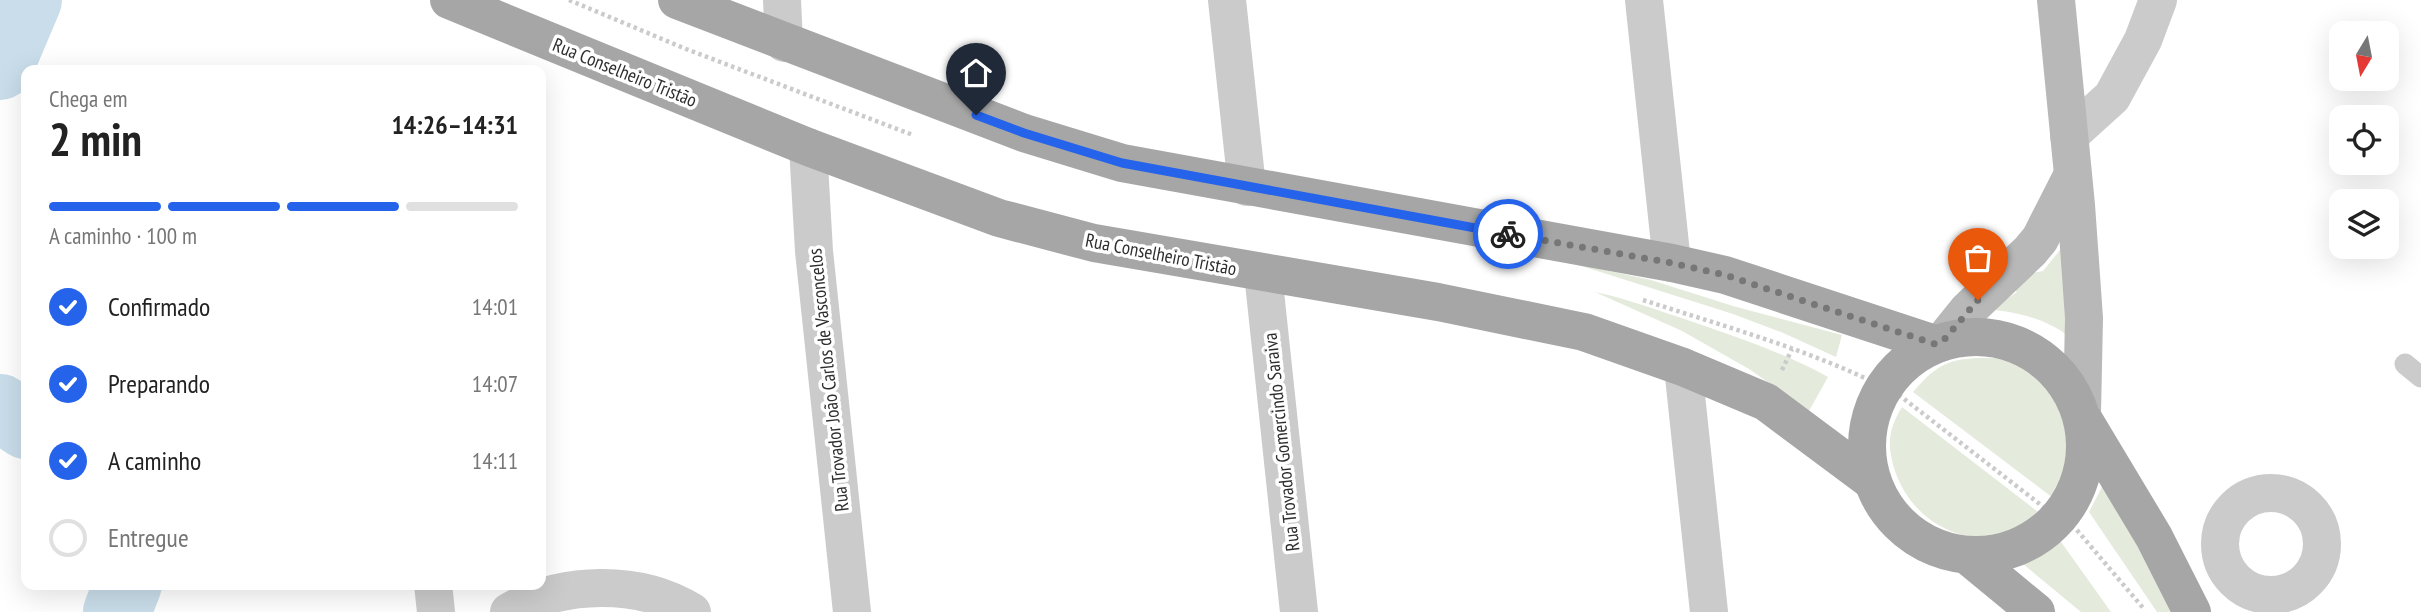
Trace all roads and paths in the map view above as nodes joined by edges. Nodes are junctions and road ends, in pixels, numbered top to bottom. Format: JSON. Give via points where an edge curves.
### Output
{"nodes":[{"id":1,"x":449,"y":0,"type":"edge"},
{"id":2,"x":677,"y":0,"type":"edge"},
{"id":3,"x":782,"y":0,"type":"edge"},
{"id":4,"x":1227,"y":0,"type":"edge"},
{"id":5,"x":1644,"y":0,"type":"edge"},
{"id":6,"x":2056,"y":0,"type":"edge"},
{"id":7,"x":2158,"y":0,"type":"edge"},
{"id":8,"x":784,"y":43,"type":"junction"},
{"id":9,"x":2069,"y":136,"type":"junction"},
{"id":10,"x":807,"y":147,"type":"junction"},
{"id":11,"x":2072,"y":176,"type":"junction"},
{"id":12,"x":1247,"y":187,"type":"junction"},
{"id":13,"x":1672,"y":263,"type":"junction"},
{"id":14,"x":1263,"y":273,"type":"junction"},
{"id":15,"x":1939,"y":343,"type":"junction"},
{"id":16,"x":1683,"y":367,"type":"junction"},
{"id":17,"x":1899,"y":395,"type":"dead end"},
{"id":18,"x":2082,"y":415,"type":"junction"},
{"id":19,"x":1872,"y":481,"type":"junction"},
{"id":20,"x":2059,"y":519,"type":"junction"},
{"id":21,"x":1967,"y":555,"type":"junction"},
{"id":22,"x":434,"y":590,"type":"edge"},
{"id":23,"x":436,"y":612,"type":"edge"},
{"id":24,"x":509,"y":612,"type":"edge"},
{"id":25,"x":692,"y":612,"type":"edge"},
{"id":26,"x":852,"y":612,"type":"edge"},
{"id":27,"x":1299,"y":612,"type":"edge"},
{"id":28,"x":1709,"y":612,"type":"edge"},
{"id":29,"x":2036,"y":612,"type":"edge"},
{"id":30,"x":2147,"y":612,"type":"edge"},
{"id":31,"x":2192,"y":612,"type":"edge"}],
"edges":[{"from":1,"to":10,"type":"main road","name":"Rua Conselheiro Tristão"},
{"from":2,"to":8,"type":"main road"},
{"from":3,"to":8,"type":"street"},
{"from":4,"to":12,"type":"street"},
{"from":5,"to":13,"type":"street"},
{"from":6,"to":9,"type":"main road"},
{"from":7,"to":9,"type":"street","via":[[2143,40],[2112,97]]},
{"from":8,"to":12,"type":"main road","via":[[1024,133],[1122,163]]},
{"from":9,"to":11,"type":"main road"},
{"from":10,"to":14,"type":"main road","name":"Rua Conselheiro Tristão","via":[[999,218],[1094,243]]},
{"from":10,"to":26,"type":"street","name":"Rua Trovador João Carlos de Vasconcelos"},
{"from":11,"to":15,"type":"main road","via":[[2040,239]]},
{"from":11,"to":18,"type":"main road","via":[[2084,318]]},
{"from":12,"to":13,"type":"main road"},
{"from":13,"to":15,"type":"main road","via":[[1725,275]]},
{"from":14,"to":16,"type":"main road","name":"Rua Conselheiro Tristão","via":[[1584,332]]},
{"from":14,"to":27,"type":"street","name":"Rua Trovador Gomercindo Saraiva"},
{"from":15,"to":18,"type":"main road","via":[[1977,336],[2011,341],[2042,358],[2066,381]]},
{"from":15,"to":19,"type":"main road","via":[[1906,361],[1883,386],[1872,408],[1866,457]]},
{"from":16,"to":19,"type":"main road","name":"Rua Conselheiro Tristão","via":[[1766,402]]},
{"from":16,"to":28,"type":"street"},
{"from":17,"to":20,"type":"path"},
{"from":18,"to":20,"type":"main road","via":[[2087,454],[2078,488]]},
{"from":18,"to":31,"type":"main road"},
{"from":19,"to":21,"type":"main road","via":[[1886,509],[1908,532],[1936,548]]},
{"from":20,"to":21,"type":"main road","via":[[2033,540],[2001,553]]},
{"from":20,"to":30,"type":"path","via":[[2076,530]]},
{"from":21,"to":29,"type":"main road"},
{"from":22,"to":23,"type":"street"},
{"from":24,"to":25,"type":"street","via":[[546,597],[596,588],[640,590]]}]}
